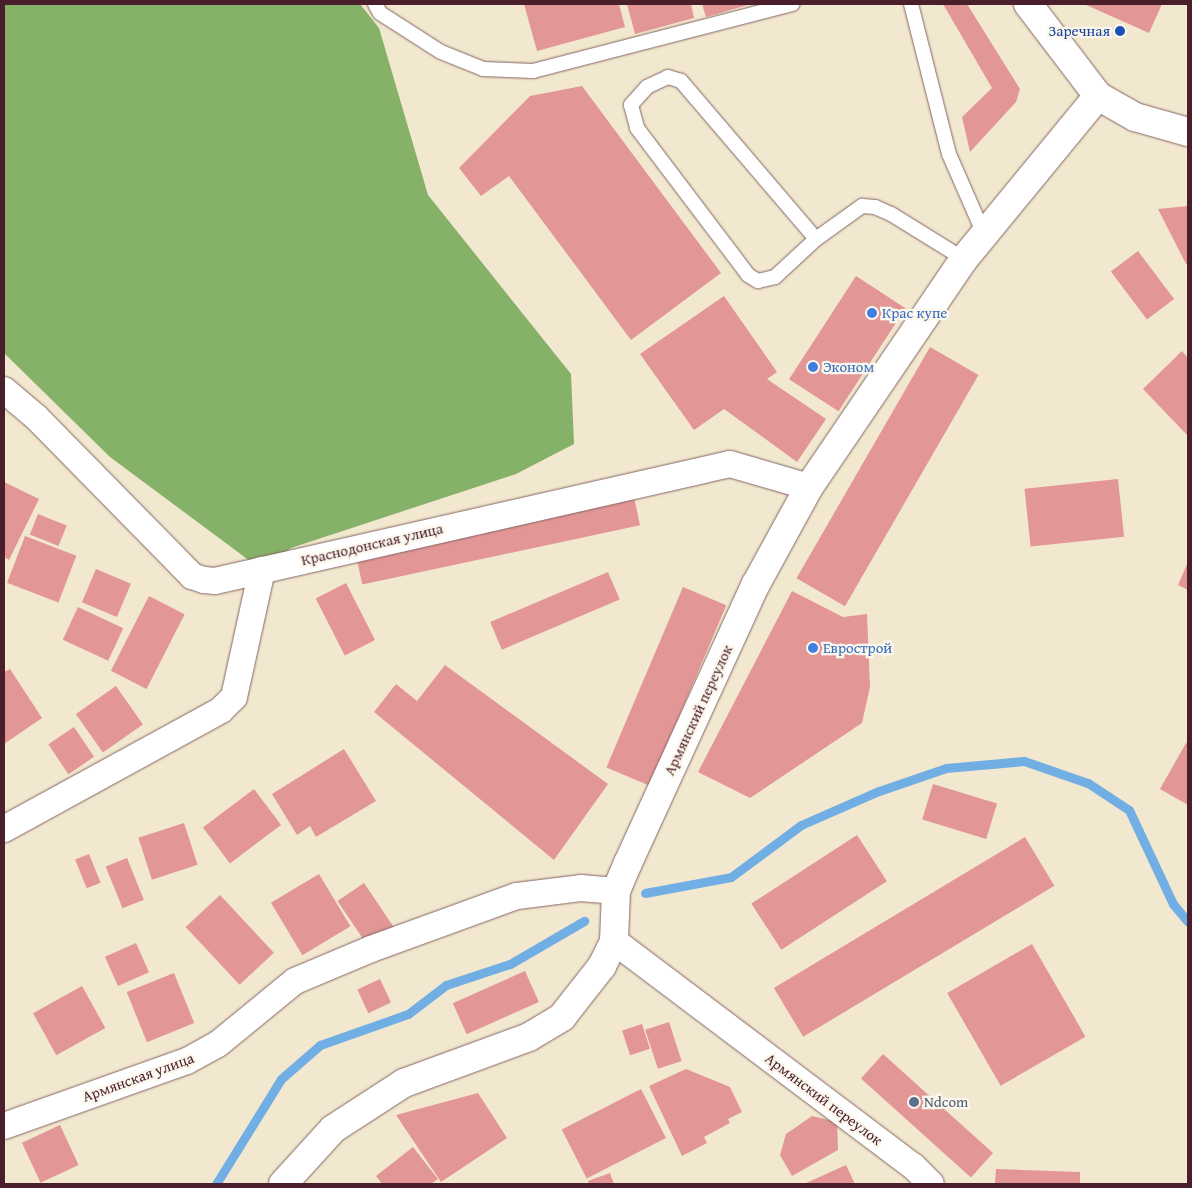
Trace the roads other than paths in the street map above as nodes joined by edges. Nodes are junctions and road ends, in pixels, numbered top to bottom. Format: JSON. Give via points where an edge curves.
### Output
{"nodes":[{"id":1,"x":375,"y":4,"type":"edge"},
{"id":2,"x":793,"y":4,"type":"edge"},
{"id":3,"x":911,"y":4,"type":"edge"},
{"id":4,"x":1028,"y":4,"type":"edge"},
{"id":5,"x":1098,"y":96,"type":"junction"},
{"id":6,"x":1188,"y":132,"type":"edge"},
{"id":7,"x":984,"y":234,"type":"junction"},
{"id":8,"x":816,"y":239,"type":"junction"},
{"id":9,"x":964,"y":259,"type":"junction"},
{"id":10,"x":4,"y":390,"type":"edge"},
{"id":11,"x":810,"y":487,"type":"junction"},
{"id":12,"x":262,"y":570,"type":"junction"},
{"id":13,"x":4,"y":829,"type":"edge"},
{"id":14,"x":616,"y":891,"type":"junction"},
{"id":15,"x":614,"y":941,"type":"junction"},
{"id":16,"x":4,"y":1126,"type":"edge"},
{"id":17,"x":283,"y":1184,"type":"edge"},
{"id":18,"x":932,"y":1184,"type":"edge"}],
"edges":[{"from":1,"to":2,"type":"lane","via":[[380,13],[440,52],[483,69],[533,71]]},
{"from":3,"to":7,"type":"lane","via":[[949,154]]},
{"from":4,"to":5,"type":"street"},
{"from":5,"to":6,"type":"street","via":[[1135,117]]},
{"from":5,"to":7,"type":"street","name":"Армянский переулок"},
{"from":7,"to":9,"type":"street","name":"Армянский переулок"},
{"from":8,"to":8,"type":"lane","via":[[681,80],[668,77],[647,87],[631,105],[637,128],[748,275],[758,281],[775,276]]},
{"from":8,"to":9,"type":"lane","via":[[862,206],[874,206]]},
{"from":9,"to":11,"type":"street","name":"Армянский переулок"},
{"from":10,"to":12,"type":"street","name":"Краснодонская улица","via":[[36,417],[192,576],[215,581]]},
{"from":11,"to":12,"type":"street","name":"Краснодонская улица","via":[[730,464]]},
{"from":11,"to":14,"type":"street","name":"Армянский переулок","via":[[756,584]]},
{"from":12,"to":13,"type":"street","via":[[234,697],[221,710]]},
{"from":14,"to":15,"type":"street","name":"Армянский переулок"},
{"from":14,"to":16,"type":"street","name":"Армянская улица","via":[[580,888],[517,896],[371,948],[295,981],[218,1044],[188,1061]]},
{"from":15,"to":17,"type":"street","name":"Армянский переулок","via":[[602,966],[562,1017],[529,1037],[404,1083],[333,1129]]},
{"from":15,"to":18,"type":"street","name":"Армянский переулок","via":[[913,1166]]}]}
